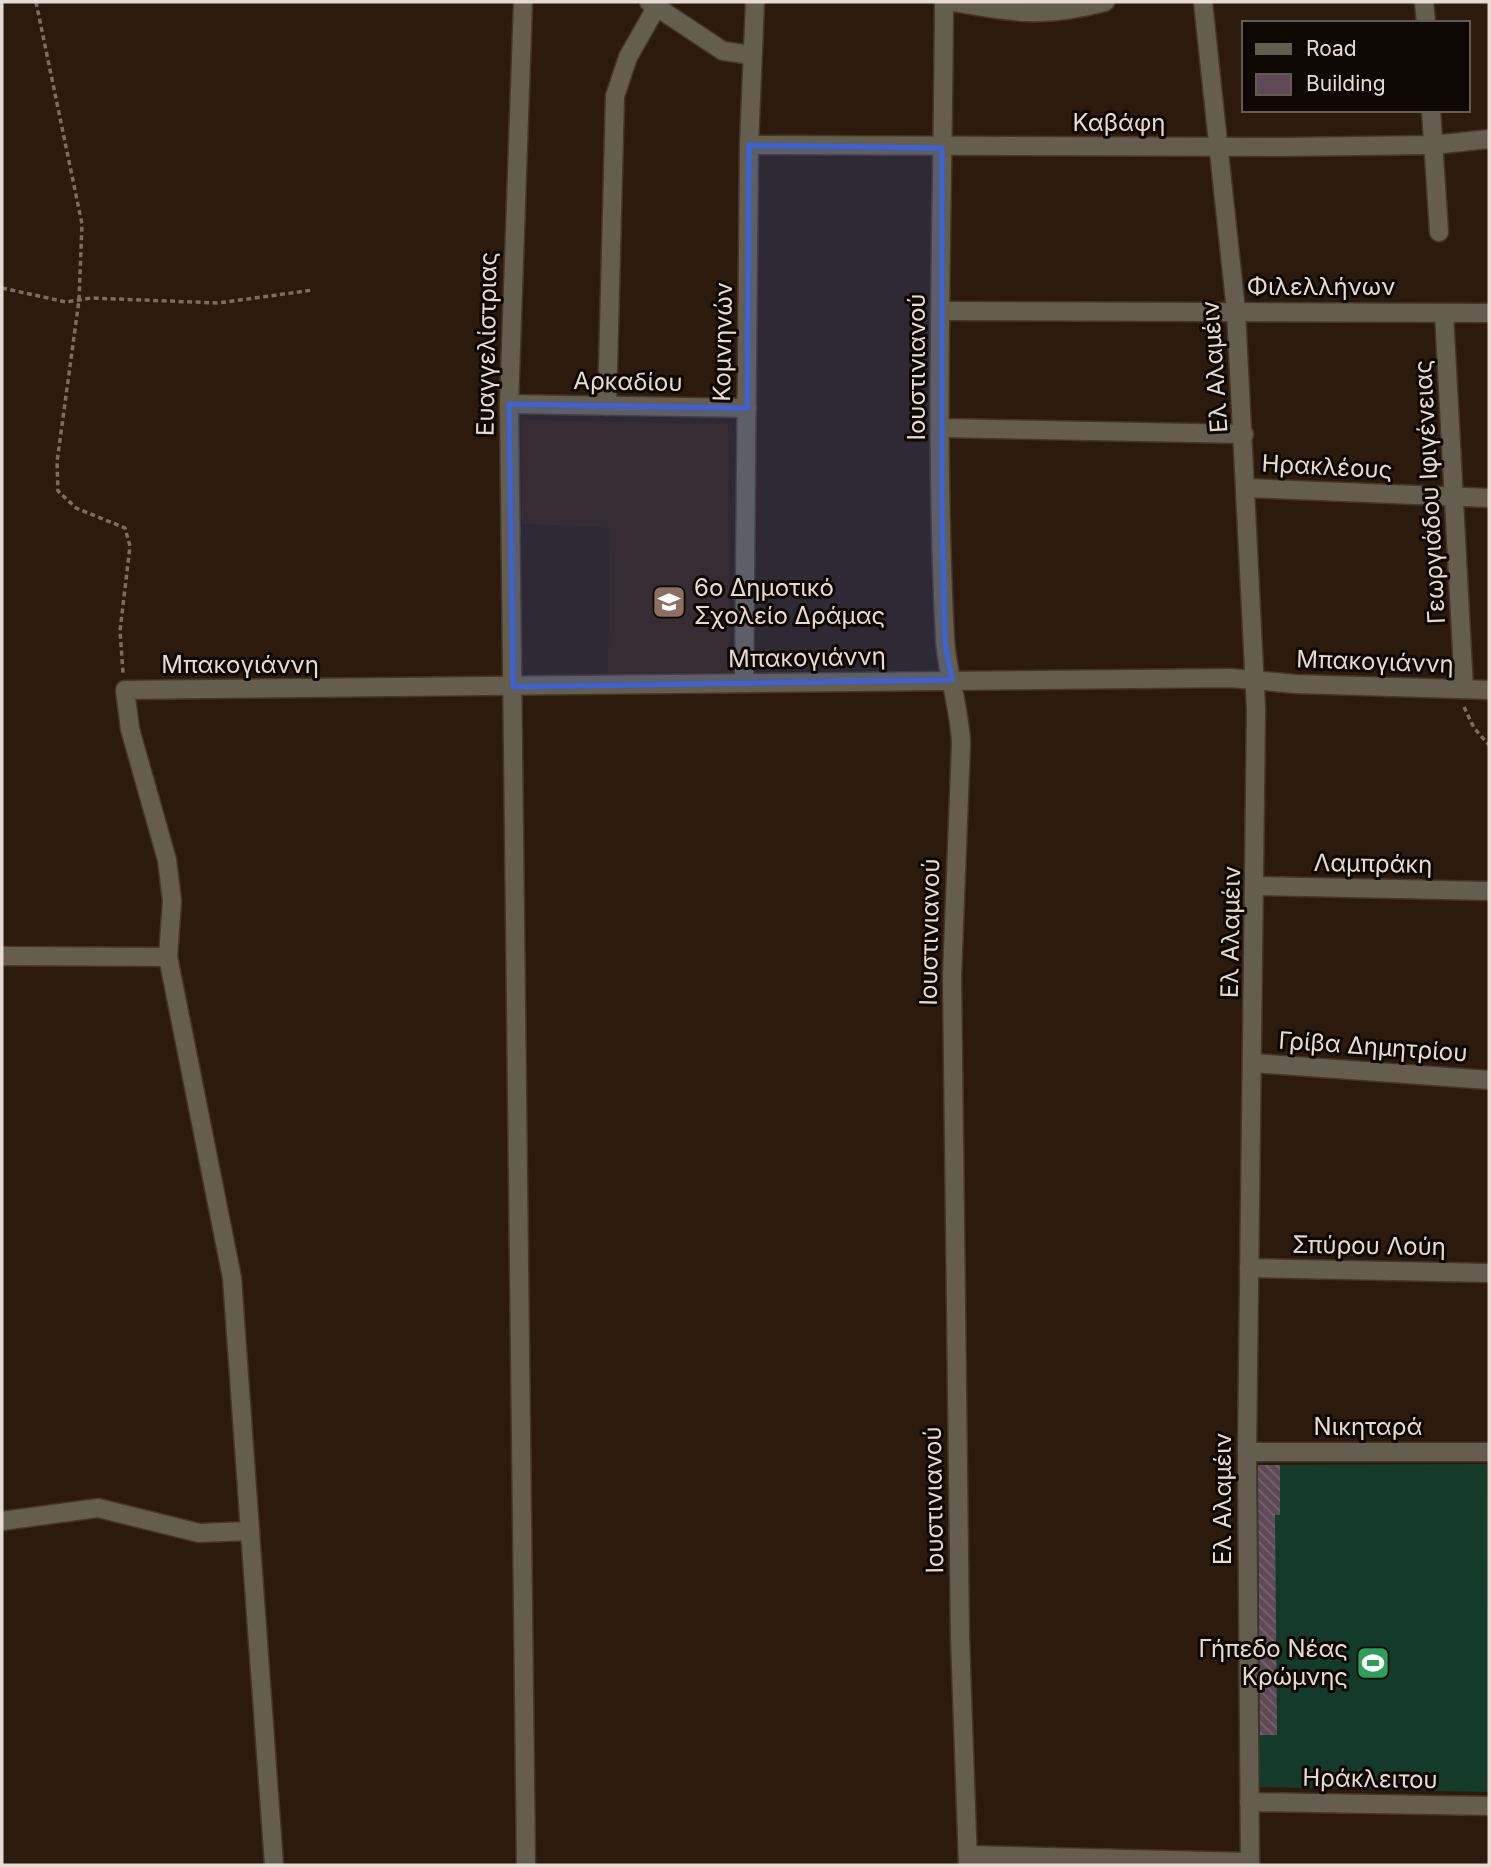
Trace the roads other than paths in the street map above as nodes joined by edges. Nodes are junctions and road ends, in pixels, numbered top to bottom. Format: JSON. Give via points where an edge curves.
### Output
{"nodes":[{"id":1,"x":523,"y":2,"type":"edge"},
{"id":2,"x":755,"y":2,"type":"edge"},
{"id":3,"x":944,"y":2,"type":"edge"},
{"id":4,"x":953,"y":2,"type":"edge"},
{"id":5,"x":1105,"y":2,"type":"edge"},
{"id":6,"x":1203,"y":2,"type":"edge"},
{"id":7,"x":1424,"y":2,"type":"edge"},
{"id":8,"x":653,"y":5,"type":"edge"},
{"id":9,"x":1075,"y":5,"type":"edge"},
{"id":10,"x":1426,"y":21,"type":"edge"},
{"id":11,"x":752,"y":55,"type":"junction"},
{"id":12,"x":1431,"y":112,"type":"edge"},
{"id":13,"x":1489,"y":139,"type":"edge"},
{"id":14,"x":749,"y":145,"type":"junction"},
{"id":15,"x":1433,"y":145,"type":"junction"},
{"id":16,"x":942,"y":148,"type":"junction"},
{"id":17,"x":1220,"y":148,"type":"junction"},
{"id":18,"x":1439,"y":232,"type":"dead end"},
{"id":19,"x":942,"y":311,"type":"junction"},
{"id":20,"x":1237,"y":311,"type":"junction"},
{"id":21,"x":1444,"y":313,"type":"junction"},
{"id":22,"x":1489,"y":313,"type":"edge"},
{"id":23,"x":509,"y":404,"type":"junction"},
{"id":24,"x":607,"y":406,"type":"junction"},
{"id":25,"x":747,"y":408,"type":"junction"},
{"id":26,"x":941,"y":428,"type":"junction"},
{"id":27,"x":1244,"y":433,"type":"junction"},
{"id":28,"x":1246,"y":488,"type":"junction"},
{"id":29,"x":1456,"y":497,"type":"junction"},
{"id":30,"x":1489,"y":498,"type":"edge"},
{"id":31,"x":953,"y":680,"type":"junction"},
{"id":32,"x":1255,"y":680,"type":"junction"},
{"id":33,"x":744,"y":684,"type":"junction"},
{"id":34,"x":513,"y":687,"type":"junction"},
{"id":35,"x":1464,"y":689,"type":"junction"},
{"id":36,"x":1489,"y":690,"type":"edge"},
{"id":37,"x":1256,"y":886,"type":"junction"},
{"id":38,"x":1489,"y":891,"type":"edge"},
{"id":39,"x":2,"y":956,"type":"edge"},
{"id":40,"x":168,"y":957,"type":"junction"},
{"id":41,"x":1253,"y":1063,"type":"junction"},
{"id":42,"x":1489,"y":1080,"type":"edge"},
{"id":43,"x":1249,"y":1268,"type":"junction"},
{"id":44,"x":1489,"y":1273,"type":"edge"},
{"id":45,"x":1247,"y":1452,"type":"junction"},
{"id":46,"x":1489,"y":1452,"type":"edge"},
{"id":47,"x":2,"y":1521,"type":"edge"},
{"id":48,"x":250,"y":1531,"type":"junction"},
{"id":49,"x":1249,"y":1802,"type":"junction"},
{"id":50,"x":1489,"y":1806,"type":"edge"},
{"id":51,"x":968,"y":1860,"type":"edge"},
{"id":52,"x":1250,"y":1864,"type":"edge"},
{"id":53,"x":274,"y":1865,"type":"edge"},
{"id":54,"x":526,"y":1865,"type":"edge"}],
"edges":[{"from":1,"to":23,"type":"street","name":"Ευαγγελίστριας"},
{"from":2,"to":11,"type":"street","name":"Κομνηνών"},
{"from":3,"to":16,"type":"street","name":"Ιουστινιανού"},
{"from":4,"to":9,"type":"street","via":[[1047,14]]},
{"from":5,"to":9,"type":"street"},
{"from":6,"to":17,"type":"street","name":"Ελ Αλαμέιν"},
{"from":7,"to":10,"type":"street"},
{"from":8,"to":11,"type":"street","via":[[723,51]]},
{"from":8,"to":24,"type":"street","via":[[615,96]]},
{"from":11,"to":14,"type":"street","name":"Κομνηνών"},
{"from":12,"to":15,"type":"street"},
{"from":13,"to":15,"type":"street","name":"Καβάφη"},
{"from":14,"to":16,"type":"street","name":"Καβάφη"},
{"from":14,"to":25,"type":"street","name":"Κομνηνών"},
{"from":15,"to":17,"type":"street","name":"Καβάφη"},
{"from":15,"to":18,"type":"street"},
{"from":16,"to":17,"type":"street","name":"Καβάφη"},
{"from":16,"to":19,"type":"street","name":"Ιουστινιανού"},
{"from":17,"to":20,"type":"street","name":"Ελ Αλαμέιν"},
{"from":19,"to":20,"type":"street","name":"Φιλελλήνων"},
{"from":19,"to":26,"type":"street","name":"Ιουστινιανού"},
{"from":20,"to":21,"type":"street","name":"Φιλελλήνων"},
{"from":20,"to":27,"type":"street","name":"Ελ Αλαμέιν"},
{"from":21,"to":22,"type":"street","name":"Φιλελλήνων"},
{"from":21,"to":29,"type":"street","name":"Γεωργιάδου Ιφιγένειας"},
{"from":23,"to":24,"type":"street","name":"Αρκαδίου"},
{"from":23,"to":34,"type":"street","name":"Ευαγγελίστριας"},
{"from":24,"to":25,"type":"street","name":"Αρκαδίου"},
{"from":25,"to":33,"type":"street","name":"Κομνηνών"},
{"from":26,"to":27,"type":"street"},
{"from":26,"to":31,"type":"street","name":"Ιουστινιανού","via":[[945,641]]},
{"from":27,"to":28,"type":"street","name":"Ελ Αλαμέιν"},
{"from":28,"to":29,"type":"street","name":"Ηρακλέους"},
{"from":28,"to":32,"type":"street","name":"Ελ Αλαμέιν"},
{"from":29,"to":30,"type":"street","name":"Ηρακλέους"},
{"from":29,"to":35,"type":"street","name":"Γεωργιάδου Ιφιγένειας"},
{"from":31,"to":32,"type":"street","name":"Μπακογιάννη"},
{"from":31,"to":33,"type":"street","name":"Μπακογιάννη"},
{"from":31,"to":51,"type":"street","name":"Ιουστινιανού","via":[[961,744],[952,988]]},
{"from":32,"to":35,"type":"street","name":"Μπακογιάννη"},
{"from":32,"to":37,"type":"street","name":"Ελ Αλαμέιν"},
{"from":33,"to":34,"type":"street","name":"Μπακογιάννη"},
{"from":34,"to":40,"type":"street","name":"Μπακογιάννη","via":[[125,690],[130,729],[170,876]]},
{"from":34,"to":54,"type":"street","name":"Ευαγγελίστριας"},
{"from":35,"to":36,"type":"street","name":"Μπακογιάννη"},
{"from":37,"to":38,"type":"street","name":"Λαμπράκη"},
{"from":37,"to":41,"type":"street","name":"Ελ Αλαμέιν"},
{"from":39,"to":40,"type":"street"},
{"from":40,"to":48,"type":"street","via":[[232,1278]]},
{"from":41,"to":42,"type":"street","name":"Γρίβα Δημητρίου"},
{"from":41,"to":43,"type":"street","name":"Ελ Αλαμέιν"},
{"from":43,"to":44,"type":"street","name":"Σπύρου Λούη"},
{"from":43,"to":45,"type":"street","name":"Ελ Αλαμέιν"},
{"from":45,"to":46,"type":"street","name":"Νικηταρά"},
{"from":45,"to":49,"type":"street","name":"Ελ Αλαμέιν"},
{"from":47,"to":48,"type":"street","via":[[98,1508],[199,1533]]},
{"from":48,"to":53,"type":"street"},
{"from":49,"to":50,"type":"street","name":"Ηράκλειτου"},
{"from":49,"to":52,"type":"street","name":"Ελ Αλαμέιν"},
{"from":51,"to":52,"type":"street"}]}
